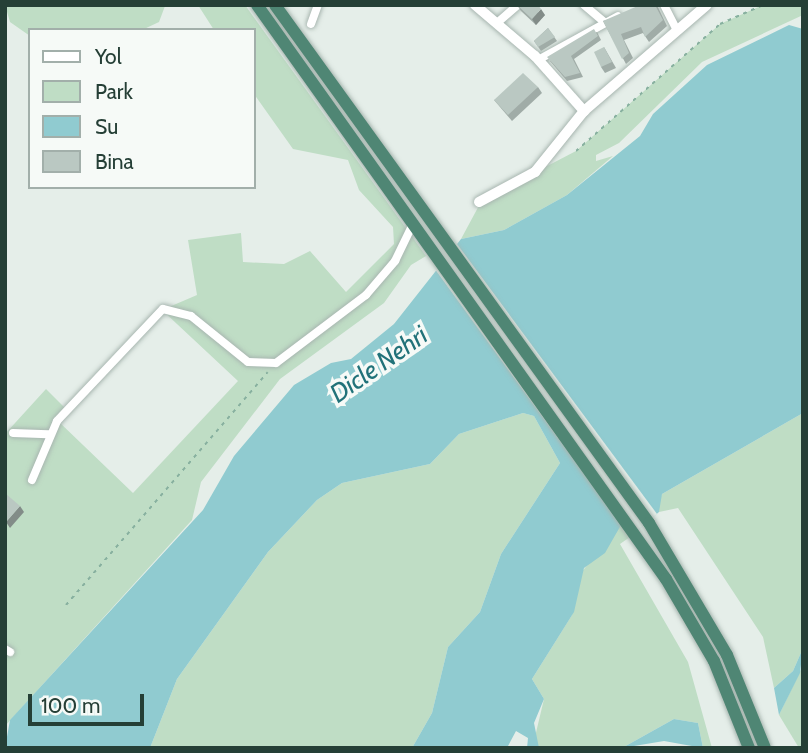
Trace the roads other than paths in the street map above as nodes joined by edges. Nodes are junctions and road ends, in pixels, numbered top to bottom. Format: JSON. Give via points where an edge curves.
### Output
{"nodes":[{"id":1,"x":257,"y":5,"type":"edge"},
{"id":2,"x":275,"y":5,"type":"edge"},
{"id":3,"x":318,"y":5,"type":"edge"},
{"id":4,"x":475,"y":5,"type":"edge"},
{"id":5,"x":518,"y":5,"type":"edge"},
{"id":6,"x":584,"y":5,"type":"edge"},
{"id":7,"x":664,"y":5,"type":"edge"},
{"id":8,"x":707,"y":5,"type":"edge"},
{"id":9,"x":628,"y":13,"type":"edge"},
{"id":10,"x":603,"y":21,"type":"junction"},
{"id":11,"x":497,"y":23,"type":"junction"},
{"id":12,"x":311,"y":24,"type":"dead end"},
{"id":13,"x":676,"y":29,"type":"junction"},
{"id":14,"x":538,"y":60,"type":"junction"},
{"id":15,"x":584,"y":111,"type":"junction"},
{"id":16,"x":479,"y":202,"type":"dead end"},
{"id":17,"x":421,"y":227,"type":"junction"},
{"id":18,"x":13,"y":433,"type":"dead end"},
{"id":19,"x":48,"y":434,"type":"junction"},
{"id":20,"x":32,"y":481,"type":"dead end"},
{"id":21,"x":749,"y":748,"type":"edge"},
{"id":22,"x":765,"y":748,"type":"edge"}],
"edges":[{"from":1,"to":17,"type":"highway"},
{"from":2,"to":17,"type":"highway"},
{"from":3,"to":12,"type":"street"},
{"from":4,"to":11,"type":"street"},
{"from":5,"to":11,"type":"street"},
{"from":6,"to":10,"type":"street"},
{"from":7,"to":13,"type":"street"},
{"from":8,"to":13,"type":"street"},
{"from":9,"to":10,"type":"street"},
{"from":10,"to":14,"type":"street"},
{"from":11,"to":14,"type":"street"},
{"from":13,"to":15,"type":"street"},
{"from":14,"to":15,"type":"street"},
{"from":15,"to":16,"type":"street","via":[[534,172]]},
{"from":17,"to":19,"type":"street","via":[[366,295],[275,363],[248,362],[191,316],[163,309]]},
{"from":17,"to":21,"type":"highway","via":[[636,535],[709,652]]},
{"from":17,"to":22,"type":"highway","via":[[649,523],[727,655]]},
{"from":18,"to":19,"type":"street"},
{"from":19,"to":20,"type":"street"}]}
